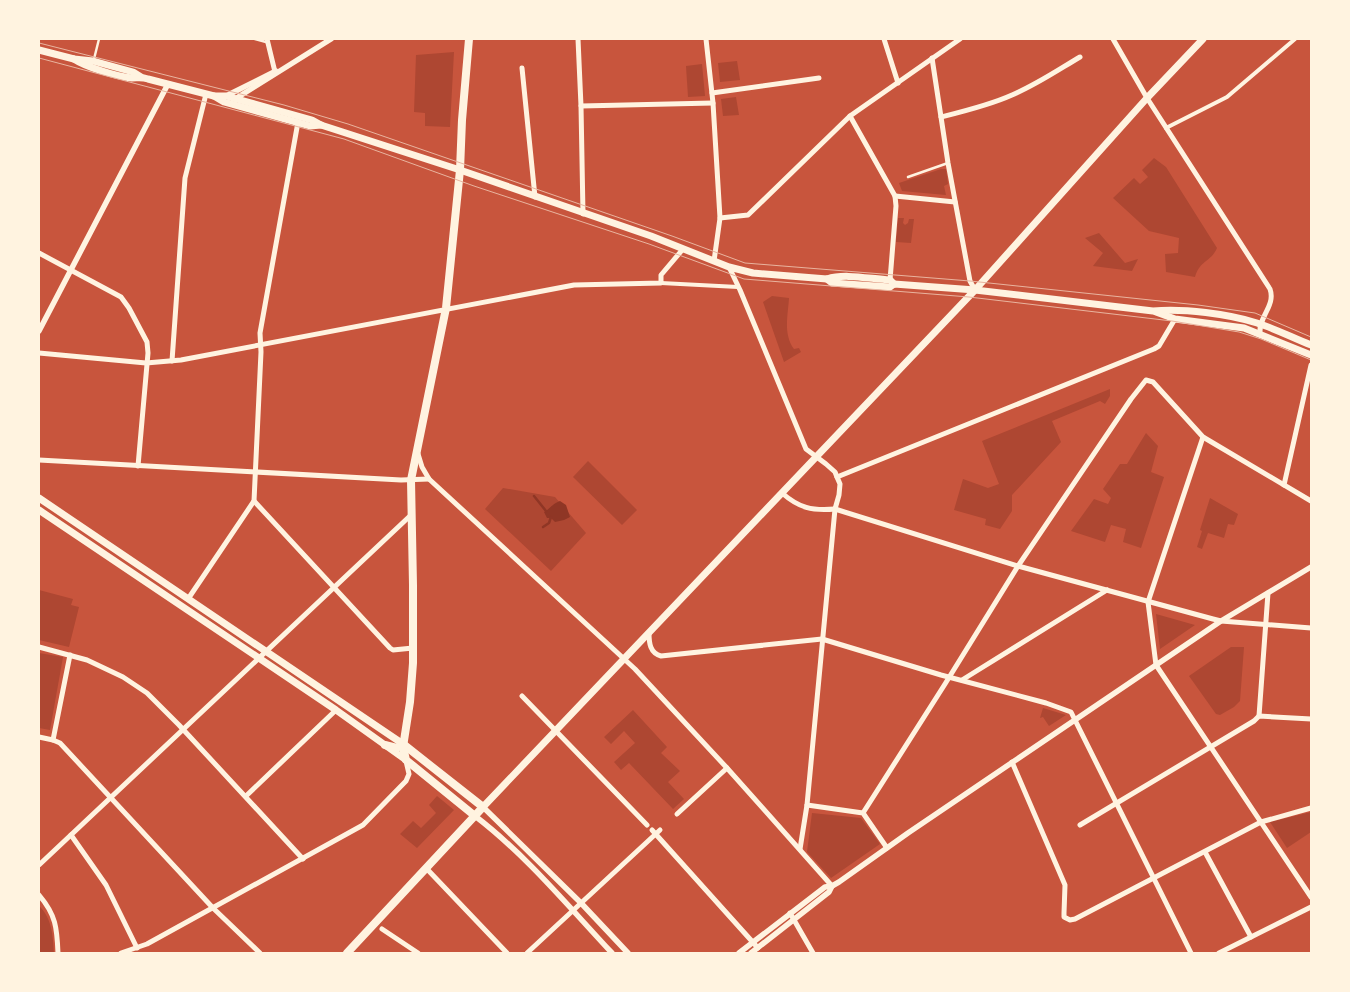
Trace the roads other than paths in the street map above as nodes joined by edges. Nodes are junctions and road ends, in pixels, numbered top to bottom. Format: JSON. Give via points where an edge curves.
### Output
{"nodes":[{"id":1,"x":99,"y":39,"type":"edge"},
{"id":2,"x":255,"y":39,"type":"edge"},
{"id":3,"x":331,"y":39,"type":"edge"},
{"id":4,"x":469,"y":39,"type":"edge"},
{"id":5,"x":578,"y":39,"type":"edge"},
{"id":6,"x":706,"y":39,"type":"edge"},
{"id":7,"x":884,"y":39,"type":"edge"},
{"id":8,"x":960,"y":39,"type":"edge"},
{"id":9,"x":1113,"y":39,"type":"edge"},
{"id":10,"x":1203,"y":39,"type":"edge"},
{"id":11,"x":1295,"y":39,"type":"edge"},
{"id":12,"x":267,"y":40,"type":"edge"},
{"id":13,"x":39,"y":50,"type":"edge"},
{"id":14,"x":1080,"y":57,"type":"dead end"},
{"id":15,"x":932,"y":58,"type":"junction"},
{"id":16,"x":74,"y":59,"type":"junction"},
{"id":17,"x":298,"y":60,"type":"junction"},
{"id":18,"x":93,"y":61,"type":"junction"},
{"id":19,"x":522,"y":68,"type":"dead end"},
{"id":20,"x":275,"y":72,"type":"junction"},
{"id":21,"x":141,"y":77,"type":"junction"},
{"id":22,"x":819,"y":78,"type":"dead end"},
{"id":23,"x":898,"y":82,"type":"junction"},
{"id":24,"x":168,"y":84,"type":"junction"},
{"id":25,"x":712,"y":93,"type":"junction"},
{"id":26,"x":210,"y":95,"type":"junction"},
{"id":27,"x":226,"y":96,"type":"junction"},
{"id":28,"x":1147,"y":98,"type":"junction"},
{"id":29,"x":237,"y":99,"type":"junction"},
{"id":30,"x":713,"y":103,"type":"junction"},
{"id":31,"x":581,"y":106,"type":"junction"},
{"id":32,"x":850,"y":116,"type":"junction"},
{"id":33,"x":941,"y":117,"type":"junction"},
{"id":34,"x":298,"y":122,"type":"junction"},
{"id":35,"x":321,"y":125,"type":"junction"},
{"id":36,"x":1166,"y":128,"type":"junction"},
{"id":37,"x":948,"y":162,"type":"junction"},
{"id":38,"x":460,"y":170,"type":"junction"},
{"id":39,"x":908,"y":177,"type":"dead end"},
{"id":40,"x":895,"y":196,"type":"junction"},
{"id":41,"x":535,"y":197,"type":"junction"},
{"id":42,"x":955,"y":202,"type":"junction"},
{"id":43,"x":583,"y":214,"type":"junction"},
{"id":44,"x":720,"y":218,"type":"junction"},
{"id":45,"x":683,"y":249,"type":"junction"},
{"id":46,"x":39,"y":253,"type":"edge"},
{"id":47,"x":714,"y":261,"type":"junction"},
{"id":48,"x":729,"y":268,"type":"junction"},
{"id":49,"x":71,"y":270,"type":"junction"},
{"id":50,"x":660,"y":282,"type":"junction"},
{"id":51,"x":892,"y":282,"type":"junction"},
{"id":52,"x":738,"y":287,"type":"junction"},
{"id":53,"x":975,"y":290,"type":"junction"},
{"id":54,"x":446,"y":308,"type":"junction"},
{"id":55,"x":1153,"y":311,"type":"junction"},
{"id":56,"x":1193,"y":312,"type":"junction"},
{"id":57,"x":1175,"y":319,"type":"junction"},
{"id":58,"x":1260,"y":324,"type":"junction"},
{"id":59,"x":39,"y":331,"type":"edge"},
{"id":60,"x":1260,"y":334,"type":"junction"},
{"id":61,"x":260,"y":344,"type":"junction"},
{"id":62,"x":1311,"y":345,"type":"edge"},
{"id":63,"x":39,"y":353,"type":"edge"},
{"id":64,"x":1311,"y":354,"type":"edge"},
{"id":65,"x":172,"y":361,"type":"junction"},
{"id":66,"x":146,"y":363,"type":"junction"},
{"id":67,"x":1311,"y":365,"type":"edge"},
{"id":68,"x":1203,"y":437,"type":"junction"},
{"id":69,"x":417,"y":448,"type":"junction"},
{"id":70,"x":816,"y":457,"type":"junction"},
{"id":71,"x":39,"y":460,"type":"edge"},
{"id":72,"x":138,"y":466,"type":"junction"},
{"id":73,"x":256,"y":472,"type":"junction"},
{"id":74,"x":837,"y":478,"type":"junction"},
{"id":75,"x":429,"y":479,"type":"junction"},
{"id":76,"x":411,"y":480,"type":"junction"},
{"id":77,"x":1284,"y":485,"type":"junction"},
{"id":78,"x":782,"y":493,"type":"junction"},
{"id":79,"x":39,"y":498,"type":"edge"},
{"id":80,"x":254,"y":501,"type":"junction"},
{"id":81,"x":1311,"y":501,"type":"edge"},
{"id":82,"x":835,"y":509,"type":"junction"},
{"id":83,"x":39,"y":510,"type":"edge"},
{"id":84,"x":411,"y":515,"type":"junction"},
{"id":85,"x":1018,"y":566,"type":"junction"},
{"id":86,"x":1311,"y":567,"type":"edge"},
{"id":87,"x":334,"y":587,"type":"junction"},
{"id":88,"x":1107,"y":590,"type":"junction"},
{"id":89,"x":1268,"y":593,"type":"junction"},
{"id":90,"x":188,"y":599,"type":"junction"},
{"id":91,"x":1148,"y":602,"type":"junction"},
{"id":92,"x":1221,"y":621,"type":"junction"},
{"id":93,"x":1267,"y":624,"type":"junction"},
{"id":94,"x":1311,"y":628,"type":"edge"},
{"id":95,"x":649,"y":633,"type":"junction"},
{"id":96,"x":822,"y":639,"type":"junction"},
{"id":97,"x":39,"y":647,"type":"edge"},
{"id":98,"x":413,"y":648,"type":"junction"},
{"id":99,"x":266,"y":652,"type":"junction"},
{"id":100,"x":70,"y":655,"type":"junction"},
{"id":101,"x":259,"y":658,"type":"junction"},
{"id":102,"x":624,"y":659,"type":"junction"},
{"id":103,"x":1156,"y":665,"type":"junction"},
{"id":104,"x":950,"y":677,"type":"junction"},
{"id":105,"x":962,"y":680,"type":"junction"},
{"id":106,"x":522,"y":696,"type":"dead end"},
{"id":107,"x":336,"y":710,"type":"junction"},
{"id":108,"x":1259,"y":716,"type":"junction"},
{"id":109,"x":1311,"y":719,"type":"edge"},
{"id":110,"x":1075,"y":720,"type":"junction"},
{"id":111,"x":183,"y":729,"type":"junction"},
{"id":112,"x":556,"y":730,"type":"junction"},
{"id":113,"x":39,"y":737,"type":"edge"},
{"id":114,"x":53,"y":740,"type":"junction"},
{"id":115,"x":403,"y":744,"type":"junction"},
{"id":116,"x":385,"y":745,"type":"junction"},
{"id":117,"x":1211,"y":746,"type":"junction"},
{"id":118,"x":406,"y":760,"type":"junction"},
{"id":119,"x":1012,"y":762,"type":"junction"},
{"id":120,"x":727,"y":768,"type":"junction"},
{"id":121,"x":246,"y":796,"type":"junction"},
{"id":122,"x":111,"y":798,"type":"junction"},
{"id":123,"x":1117,"y":804,"type":"junction"},
{"id":124,"x":807,"y":805,"type":"junction"},
{"id":125,"x":483,"y":807,"type":"junction"},
{"id":126,"x":1311,"y":808,"type":"edge"},
{"id":127,"x":863,"y":813,"type":"junction"},
{"id":128,"x":678,"y":814,"type":"dead end"},
{"id":129,"x":475,"y":816,"type":"junction"},
{"id":130,"x":1261,"y":822,"type":"junction"},
{"id":131,"x":647,"y":825,"type":"dead end"},
{"id":132,"x":1080,"y":825,"type":"dead end"},
{"id":133,"x":70,"y":835,"type":"junction"},
{"id":134,"x":887,"y":848,"type":"junction"},
{"id":135,"x":800,"y":849,"type":"junction"},
{"id":136,"x":1205,"y":852,"type":"junction"},
{"id":137,"x":303,"y":859,"type":"junction"},
{"id":138,"x":39,"y":865,"type":"edge"},
{"id":139,"x":426,"y":868,"type":"junction"},
{"id":140,"x":1154,"y":879,"type":"junction"},
{"id":141,"x":832,"y":886,"type":"junction"},
{"id":142,"x":39,"y":895,"type":"edge"},
{"id":143,"x":1311,"y":897,"type":"edge"},
{"id":144,"x":581,"y":903,"type":"junction"},
{"id":145,"x":1311,"y":907,"type":"edge"},
{"id":146,"x":214,"y":908,"type":"junction"},
{"id":147,"x":572,"y":911,"type":"junction"},
{"id":148,"x":790,"y":914,"type":"junction"},
{"id":149,"x":794,"y":919,"type":"junction"},
{"id":150,"x":382,"y":929,"type":"dead end"},
{"id":151,"x":1251,"y":937,"type":"junction"},
{"id":152,"x":753,"y":942,"type":"junction"},
{"id":153,"x":137,"y":948,"type":"junction"},
{"id":154,"x":758,"y":948,"type":"junction"},
{"id":155,"x":256,"y":952,"type":"edge"},
{"id":156,"x":58,"y":953,"type":"edge"},
{"id":157,"x":120,"y":953,"type":"edge"},
{"id":158,"x":347,"y":953,"type":"edge"},
{"id":159,"x":418,"y":953,"type":"edge"},
{"id":160,"x":507,"y":953,"type":"edge"},
{"id":161,"x":527,"y":953,"type":"edge"},
{"id":162,"x":612,"y":953,"type":"edge"},
{"id":163,"x":628,"y":953,"type":"edge"},
{"id":164,"x":738,"y":953,"type":"edge"},
{"id":165,"x":751,"y":953,"type":"edge"},
{"id":166,"x":813,"y":953,"type":"edge"},
{"id":167,"x":1190,"y":953,"type":"edge"},
{"id":168,"x":1218,"y":953,"type":"edge"}],
"edges":[{"from":1,"to":18,"type":"lane"},
{"from":2,"to":12,"type":"lane"},
{"from":3,"to":17,"type":"street"},
{"from":4,"to":38,"type":"main road"},
{"from":5,"to":31,"type":"street"},
{"from":6,"to":25,"type":"street"},
{"from":7,"to":23,"type":"street"},
{"from":8,"to":15,"type":"street"},
{"from":9,"to":28,"type":"street"},
{"from":10,"to":28,"type":"main road"},
{"from":11,"to":36,"type":"street","via":[[1227,97]]},
{"from":12,"to":20,"type":"street"},
{"from":13,"to":16,"type":"main road"},
{"from":14,"to":33,"type":"street","via":[[1013,95]]},
{"from":15,"to":23,"type":"street"},
{"from":15,"to":33,"type":"street"},
{"from":16,"to":18,"type":"main road"},
{"from":16,"to":21,"type":"main road","via":[[84,66],[132,78]]},
{"from":17,"to":20,"type":"street"},
{"from":17,"to":29,"type":"street"},
{"from":18,"to":21,"type":"main road"},
{"from":19,"to":41,"type":"street"},
{"from":20,"to":27,"type":"street"},
{"from":21,"to":24,"type":"main road"},
{"from":22,"to":25,"type":"street"},
{"from":23,"to":32,"type":"street"},
{"from":24,"to":26,"type":"main road"},
{"from":24,"to":49,"type":"street"},
{"from":25,"to":30,"type":"street"},
{"from":26,"to":27,"type":"main road"},
{"from":26,"to":29,"type":"street"},
{"from":26,"to":34,"type":"main road","via":[[224,102]]},
{"from":26,"to":65,"type":"street","via":[[185,178]]},
{"from":27,"to":29,"type":"main road"},
{"from":28,"to":36,"type":"street"},
{"from":28,"to":53,"type":"main road"},
{"from":29,"to":35,"type":"main road"},
{"from":30,"to":31,"type":"street"},
{"from":30,"to":44,"type":"street"},
{"from":31,"to":43,"type":"street"},
{"from":32,"to":40,"type":"street"},
{"from":32,"to":44,"type":"street","via":[[748,215]]},
{"from":33,"to":37,"type":"street"},
{"from":34,"to":35,"type":"main road"},
{"from":34,"to":61,"type":"street"},
{"from":35,"to":38,"type":"main road"},
{"from":36,"to":58,"type":"street","via":[[1270,289],[1272,301]]},
{"from":37,"to":39,"type":"lane"},
{"from":37,"to":42,"type":"street"},
{"from":38,"to":41,"type":"main road"},
{"from":38,"to":54,"type":"main road"},
{"from":40,"to":42,"type":"street"},
{"from":40,"to":51,"type":"street"},
{"from":41,"to":43,"type":"main road"},
{"from":42,"to":53,"type":"street","via":[[970,281]]},
{"from":43,"to":45,"type":"main road"},
{"from":44,"to":47,"type":"street"},
{"from":45,"to":47,"type":"main road"},
{"from":45,"to":50,"type":"street","via":[[661,275]]},
{"from":46,"to":49,"type":"street"},
{"from":47,"to":48,"type":"main road"},
{"from":48,"to":51,"type":"main road","via":[[753,273]]},
{"from":48,"to":52,"type":"street"},
{"from":49,"to":59,"type":"street"},
{"from":49,"to":66,"type":"street","via":[[117,294],[124,301],[147,342]]},
{"from":50,"to":52,"type":"street"},
{"from":50,"to":54,"type":"street","via":[[574,285]]},
{"from":51,"to":53,"type":"main road"},
{"from":52,"to":70,"type":"street","via":[[806,449]]},
{"from":53,"to":55,"type":"main road"},
{"from":53,"to":70,"type":"main road"},
{"from":54,"to":61,"type":"street"},
{"from":54,"to":69,"type":"main road"},
{"from":55,"to":56,"type":"main road"},
{"from":55,"to":57,"type":"main road"},
{"from":56,"to":57,"type":"main road","via":[[1181,313]]},
{"from":56,"to":58,"type":"main road"},
{"from":57,"to":60,"type":"main road","via":[[1235,326]]},
{"from":57,"to":74,"type":"street","via":[[1154,349]]},
{"from":58,"to":60,"type":"street"},
{"from":58,"to":62,"type":"main road"},
{"from":60,"to":64,"type":"main road"},
{"from":61,"to":65,"type":"street"},
{"from":61,"to":73,"type":"street"},
{"from":63,"to":66,"type":"street"},
{"from":65,"to":66,"type":"street"},
{"from":66,"to":72,"type":"street"},
{"from":67,"to":77,"type":"street"},
{"from":68,"to":77,"type":"street"},
{"from":68,"to":85,"type":"street","via":[[1153,382],[1146,380]]},
{"from":68,"to":91,"type":"street"},
{"from":69,"to":75,"type":"street"},
{"from":69,"to":76,"type":"main road"},
{"from":70,"to":74,"type":"street","via":[[835,472]]},
{"from":70,"to":78,"type":"main road"},
{"from":71,"to":72,"type":"street"},
{"from":72,"to":73,"type":"street"},
{"from":73,"to":76,"type":"street"},
{"from":73,"to":80,"type":"street"},
{"from":74,"to":82,"type":"street","via":[[840,484]]},
{"from":75,"to":76,"type":"street"},
{"from":75,"to":102,"type":"street"},
{"from":76,"to":84,"type":"main road"},
{"from":77,"to":81,"type":"street"},
{"from":78,"to":82,"type":"street","via":[[802,507]]},
{"from":78,"to":95,"type":"main road"},
{"from":79,"to":90,"type":"main road"},
{"from":80,"to":87,"type":"street"},
{"from":80,"to":90,"type":"street"},
{"from":82,"to":85,"type":"street"},
{"from":82,"to":96,"type":"street"},
{"from":83,"to":101,"type":"main road"},
{"from":84,"to":87,"type":"street"},
{"from":84,"to":98,"type":"main road"},
{"from":85,"to":88,"type":"street"},
{"from":85,"to":104,"type":"street"},
{"from":86,"to":89,"type":"street"},
{"from":87,"to":98,"type":"street","via":[[390,648]]},
{"from":87,"to":99,"type":"street"},
{"from":88,"to":91,"type":"street"},
{"from":88,"to":105,"type":"street"},
{"from":89,"to":92,"type":"street"},
{"from":89,"to":93,"type":"street"},
{"from":90,"to":99,"type":"main road"},
{"from":91,"to":92,"type":"street"},
{"from":91,"to":103,"type":"street"},
{"from":92,"to":93,"type":"street"},
{"from":92,"to":103,"type":"street"},
{"from":93,"to":94,"type":"street"},
{"from":93,"to":108,"type":"street"},
{"from":95,"to":96,"type":"street","via":[[652,651],[661,656]]},
{"from":95,"to":102,"type":"main road"},
{"from":96,"to":104,"type":"street"},
{"from":96,"to":124,"type":"street"},
{"from":97,"to":100,"type":"street"},
{"from":98,"to":115,"type":"main road","via":[[411,692]]},
{"from":99,"to":101,"type":"street"},
{"from":99,"to":115,"type":"main road"},
{"from":100,"to":111,"type":"street","via":[[131,682]]},
{"from":100,"to":114,"type":"street"},
{"from":101,"to":107,"type":"main road"},
{"from":101,"to":111,"type":"street"},
{"from":102,"to":112,"type":"main road"},
{"from":102,"to":120,"type":"street"},
{"from":103,"to":110,"type":"street"},
{"from":103,"to":117,"type":"street"},
{"from":104,"to":105,"type":"street"},
{"from":104,"to":127,"type":"street"},
{"from":105,"to":110,"type":"street","via":[[1065,709]]},
{"from":106,"to":112,"type":"street"},
{"from":107,"to":116,"type":"main road"},
{"from":107,"to":121,"type":"street"},
{"from":108,"to":109,"type":"street"},
{"from":108,"to":117,"type":"street"},
{"from":110,"to":119,"type":"street"},
{"from":110,"to":123,"type":"street"},
{"from":111,"to":121,"type":"street"},
{"from":111,"to":122,"type":"street"},
{"from":112,"to":125,"type":"main road"},
{"from":112,"to":131,"type":"street"},
{"from":113,"to":114,"type":"street"},
{"from":114,"to":122,"type":"street","via":[[60,743]]},
{"from":115,"to":116,"type":"main road","via":[[397,748]]},
{"from":115,"to":118,"type":"main road"},
{"from":115,"to":125,"type":"main road"},
{"from":116,"to":118,"type":"main road"},
{"from":117,"to":123,"type":"street"},
{"from":117,"to":130,"type":"street"},
{"from":118,"to":129,"type":"main road"},
{"from":118,"to":137,"type":"street","via":[[409,774],[406,781],[372,817],[356,830]]},
{"from":119,"to":134,"type":"street"},
{"from":119,"to":140,"type":"street","via":[[1065,886],[1064,917],[1075,919]]},
{"from":120,"to":128,"type":"street"},
{"from":120,"to":135,"type":"street"},
{"from":121,"to":137,"type":"street"},
{"from":122,"to":133,"type":"street"},
{"from":122,"to":146,"type":"street"},
{"from":123,"to":132,"type":"street"},
{"from":123,"to":140,"type":"street"},
{"from":124,"to":127,"type":"street"},
{"from":124,"to":135,"type":"street"},
{"from":125,"to":129,"type":"main road"},
{"from":125,"to":144,"type":"street"},
{"from":126,"to":130,"type":"street"},
{"from":127,"to":134,"type":"street"},
{"from":129,"to":139,"type":"main road"},
{"from":129,"to":147,"type":"street","via":[[516,852]]},
{"from":130,"to":136,"type":"street"},
{"from":130,"to":143,"type":"street"},
{"from":133,"to":138,"type":"street"},
{"from":133,"to":153,"type":"street","via":[[106,885]]},
{"from":134,"to":141,"type":"street"},
{"from":135,"to":141,"type":"street"},
{"from":136,"to":140,"type":"street"},
{"from":136,"to":151,"type":"street"},
{"from":137,"to":146,"type":"street"},
{"from":139,"to":158,"type":"main road"},
{"from":139,"to":160,"type":"street"},
{"from":140,"to":167,"type":"street"},
{"from":141,"to":148,"type":"street","via":[[825,887]]},
{"from":141,"to":149,"type":"street","via":[[829,892]]},
{"from":142,"to":156,"type":"street","via":[[56,922]]},
{"from":144,"to":147,"type":"street"},
{"from":144,"to":152,"type":"street","via":[[656,832]]},
{"from":144,"to":163,"type":"street"},
{"from":145,"to":151,"type":"street"},
{"from":146,"to":153,"type":"street"},
{"from":146,"to":155,"type":"street"},
{"from":147,"to":161,"type":"street"},
{"from":147,"to":162,"type":"street"},
{"from":148,"to":149,"type":"street"},
{"from":148,"to":152,"type":"street"},
{"from":149,"to":154,"type":"street"},
{"from":149,"to":166,"type":"street"},
{"from":150,"to":159,"type":"street"},
{"from":151,"to":168,"type":"street"},
{"from":152,"to":154,"type":"street"},
{"from":152,"to":164,"type":"street"},
{"from":153,"to":157,"type":"street"},
{"from":154,"to":165,"type":"street"}]}
